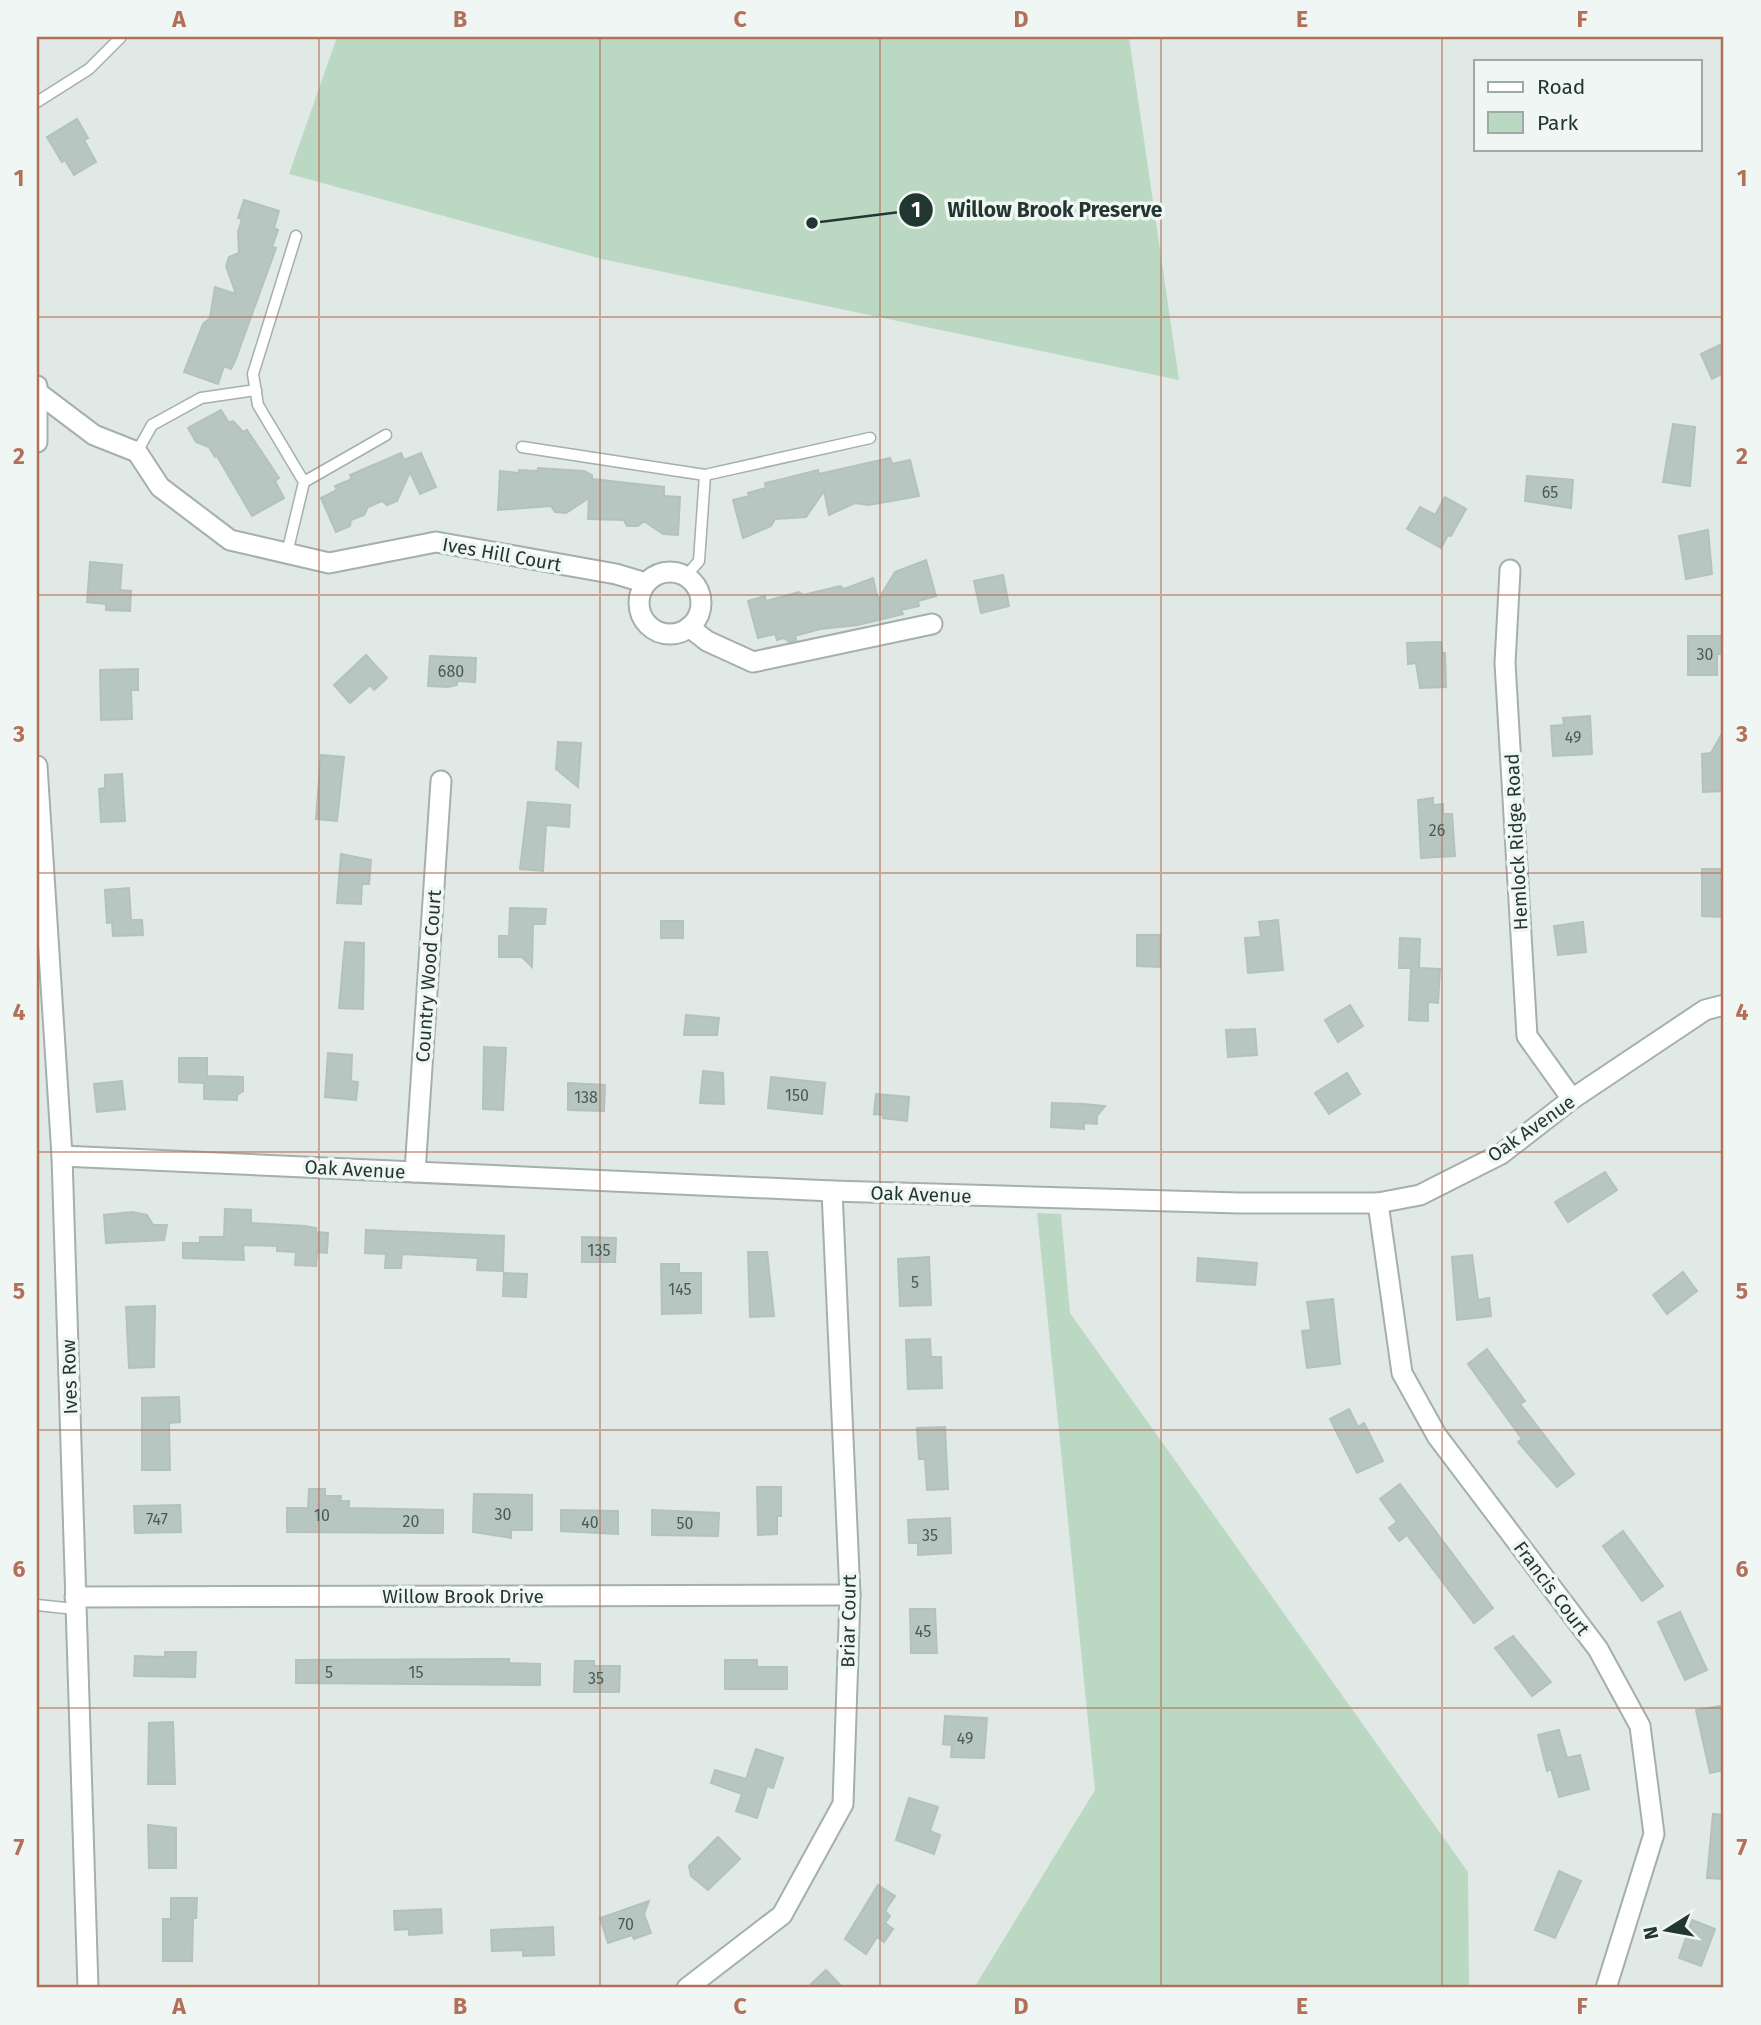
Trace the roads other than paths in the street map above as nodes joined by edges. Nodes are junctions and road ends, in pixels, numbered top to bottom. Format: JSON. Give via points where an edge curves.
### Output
{"nodes":[{"id":1,"x":121,"y":37,"type":"edge"},
{"id":2,"x":37,"y":102,"type":"edge"},
{"id":3,"x":296,"y":236,"type":"dead end"},
{"id":4,"x":37,"y":386,"type":"edge"},
{"id":5,"x":256,"y":390,"type":"junction"},
{"id":6,"x":37,"y":392,"type":"edge"},
{"id":7,"x":386,"y":435,"type":"dead end"},
{"id":8,"x":870,"y":438,"type":"dead end"},
{"id":9,"x":37,"y":442,"type":"edge"},
{"id":10,"x":522,"y":447,"type":"dead end"},
{"id":11,"x":137,"y":452,"type":"junction"},
{"id":12,"x":705,"y":475,"type":"junction"},
{"id":13,"x":304,"y":482,"type":"junction"},
{"id":14,"x":287,"y":554,"type":"junction"},
{"id":15,"x":1510,"y":570,"type":"dead end"},
{"id":16,"x":686,"y":576,"type":"junction"},
{"id":17,"x":646,"y":583,"type":"junction"},
{"id":18,"x":932,"y":624,"type":"dead end"},
{"id":19,"x":689,"y":627,"type":"junction"},
{"id":20,"x":37,"y":766,"type":"edge"},
{"id":21,"x":441,"y":781,"type":"dead end"},
{"id":22,"x":1724,"y":1005,"type":"edge"},
{"id":23,"x":1573,"y":1099,"type":"junction"},
{"id":24,"x":62,"y":1156,"type":"junction"},
{"id":25,"x":415,"y":1172,"type":"junction"},
{"id":26,"x":832,"y":1191,"type":"junction"},
{"id":27,"x":1378,"y":1203,"type":"junction"},
{"id":28,"x":850,"y":1595,"type":"junction"},
{"id":29,"x":75,"y":1603,"type":"junction"},
{"id":30,"x":37,"y":1605,"type":"edge"},
{"id":31,"x":88,"y":1988,"type":"edge"},
{"id":32,"x":687,"y":1988,"type":"edge"},
{"id":33,"x":1606,"y":1988,"type":"edge"}],
"edges":[{"from":1,"to":2,"type":"lane","via":[[89,69]]},
{"from":3,"to":5,"type":"lane","via":[[253,374]]},
{"from":4,"to":6,"type":"street"},
{"from":5,"to":11,"type":"lane","via":[[201,398],[152,425]]},
{"from":5,"to":13,"type":"lane","via":[[258,405]]},
{"from":6,"to":9,"type":"street"},
{"from":6,"to":11,"type":"street","via":[[94,435]]},
{"from":7,"to":13,"type":"lane"},
{"from":8,"to":12,"type":"lane"},
{"from":10,"to":12,"type":"lane"},
{"from":11,"to":14,"type":"street","name":"Ives Hill Court","via":[[160,486],[230,540]]},
{"from":12,"to":16,"type":"lane","via":[[699,561]]},
{"from":13,"to":14,"type":"lane"},
{"from":14,"to":17,"type":"street","name":"Ives Hill Court","via":[[329,563],[436,542]]},
{"from":15,"to":23,"type":"street","name":"Hemlock Ridge Road","via":[[1506,663],[1527,1036]]},
{"from":16,"to":17,"type":"street","via":[[669,571]]},
{"from":16,"to":19,"type":"street","via":[[694,582],[701,601]]},
{"from":17,"to":19,"type":"street","via":[[641,611],[652,627],[670,634]]},
{"from":18,"to":19,"type":"street","via":[[754,662],[707,641]]},
{"from":20,"to":24,"type":"street","name":"Ives Row"},
{"from":21,"to":25,"type":"street","name":"Country Wood Court"},
{"from":22,"to":23,"type":"street","name":"Oak Avenue","via":[[1705,1010]]},
{"from":23,"to":27,"type":"street","name":"Oak Avenue","via":[[1501,1154],[1420,1195]]},
{"from":24,"to":25,"type":"street","name":"Oak Avenue"},
{"from":24,"to":29,"type":"street","name":"Ives Row"},
{"from":25,"to":26,"type":"street","name":"Oak Avenue"},
{"from":26,"to":27,"type":"street","name":"Oak Avenue"},
{"from":26,"to":28,"type":"street","name":"Briar Court"},
{"from":27,"to":33,"type":"street","name":"Francis Court","via":[[1402,1373],[1437,1436],[1598,1648],[1640,1726],[1654,1834]]},
{"from":28,"to":29,"type":"street","name":"Willow Brook Drive"},
{"from":28,"to":32,"type":"street","name":"Briar Court","via":[[843,1804],[782,1915]]},
{"from":29,"to":30,"type":"lane"},
{"from":29,"to":31,"type":"street","name":"Ives Row"}]}
